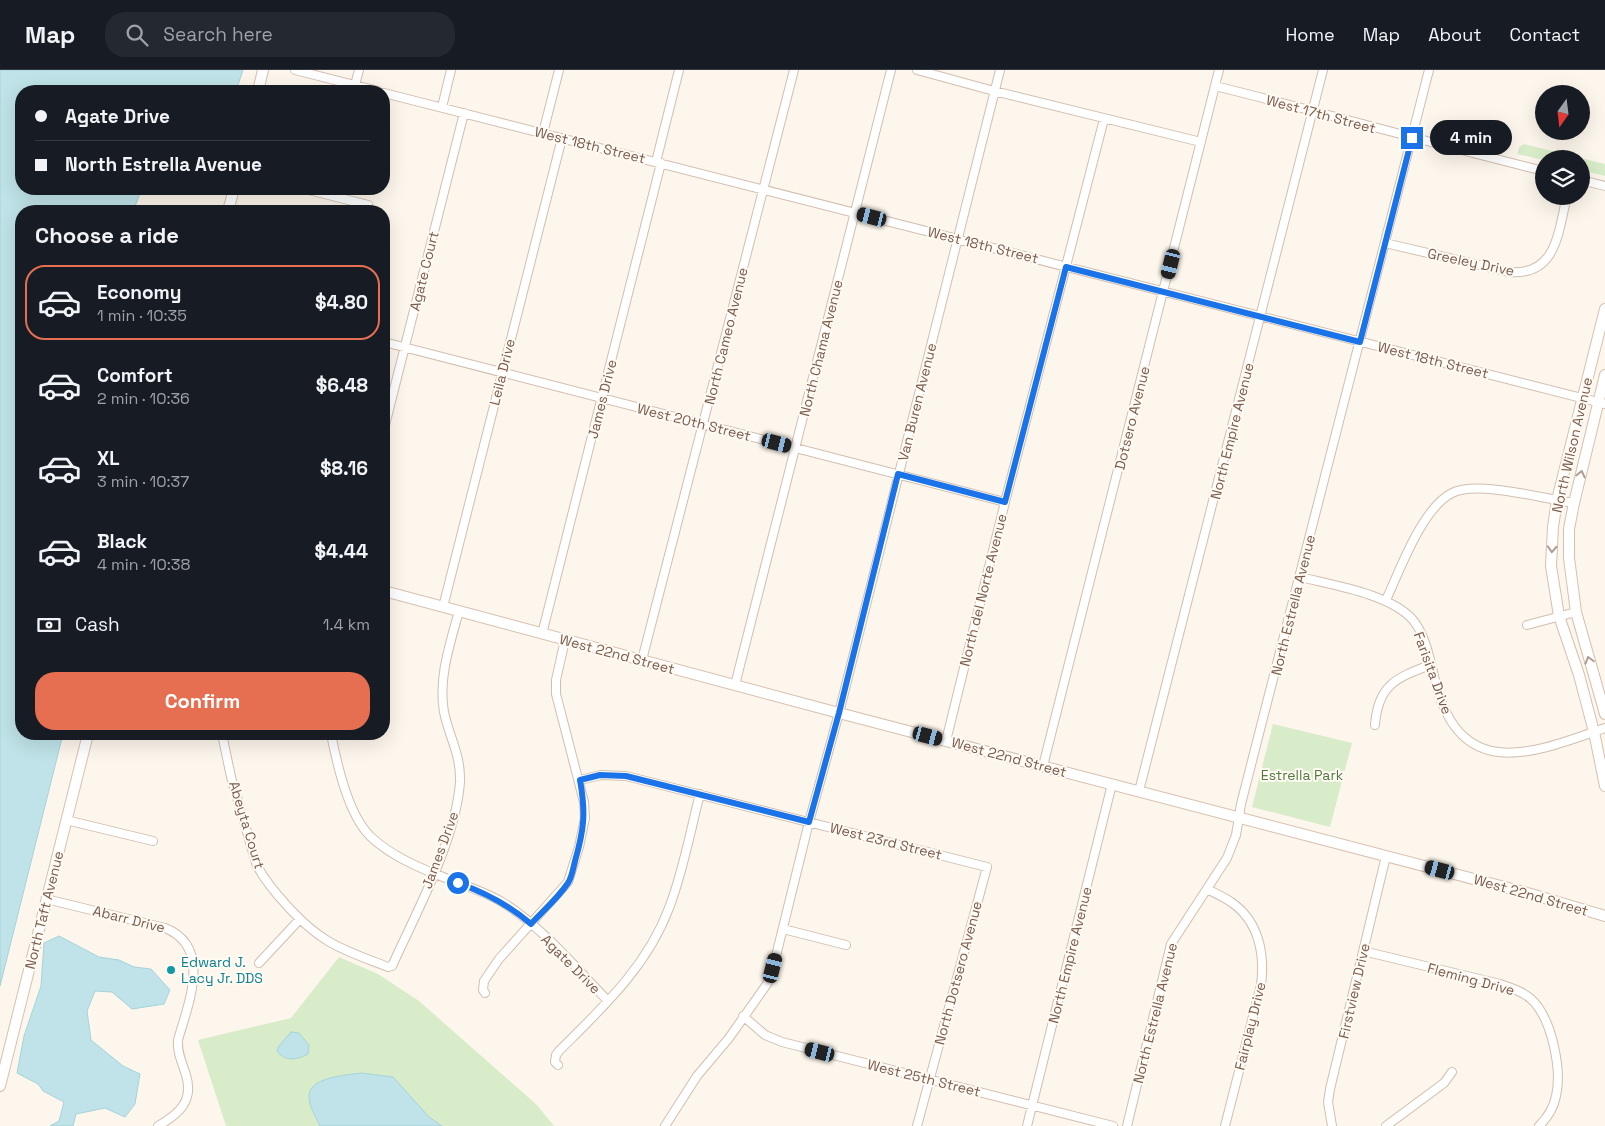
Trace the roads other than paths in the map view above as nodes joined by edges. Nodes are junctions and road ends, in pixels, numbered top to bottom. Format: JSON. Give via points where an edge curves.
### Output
{"nodes":[{"id":1,"x":263,"y":70,"type":"edge"},
{"id":2,"x":295,"y":70,"type":"edge"},
{"id":3,"x":359,"y":70,"type":"edge"},
{"id":4,"x":451,"y":70,"type":"edge"},
{"id":5,"x":559,"y":70,"type":"edge"},
{"id":6,"x":679,"y":70,"type":"edge"},
{"id":7,"x":794,"y":70,"type":"edge"},
{"id":8,"x":891,"y":70,"type":"edge"},
{"id":9,"x":917,"y":70,"type":"edge"},
{"id":10,"x":1000,"y":70,"type":"edge"},
{"id":11,"x":1219,"y":70,"type":"edge"},
{"id":12,"x":1323,"y":70,"type":"edge"},
{"id":13,"x":1428,"y":70,"type":"edge"},
{"id":14,"x":259,"y":85,"type":"edge"},
{"id":15,"x":356,"y":85,"type":"joint"},
{"id":16,"x":1215,"y":86,"type":"junction"},
{"id":17,"x":994,"y":91,"type":"junction"},
{"id":18,"x":390,"y":95,"type":"edge"},
{"id":19,"x":442,"y":108,"type":"junction"},
{"id":20,"x":1313,"y":110,"type":"junction"},
{"id":21,"x":464,"y":113,"type":"junction"},
{"id":22,"x":1104,"y":119,"type":"junction"},
{"id":23,"x":543,"y":133,"type":"junction"},
{"id":24,"x":562,"y":138,"type":"junction"},
{"id":25,"x":1412,"y":138,"type":"junction"},
{"id":26,"x":1201,"y":142,"type":"junction"},
{"id":27,"x":658,"y":163,"type":"junction"},
{"id":28,"x":1535,"y":169,"type":"edge"},
{"id":29,"x":1590,"y":182,"type":"edge"},
{"id":30,"x":1605,"y":186,"type":"edge"},
{"id":31,"x":764,"y":189,"type":"junction"},
{"id":32,"x":329,"y":195,"type":"edge"},
{"id":33,"x":368,"y":205,"type":"dead end"},
{"id":34,"x":1564,"y":205,"type":"edge"},
{"id":35,"x":855,"y":213,"type":"junction"},
{"id":36,"x":958,"y":239,"type":"junction"},
{"id":37,"x":1385,"y":243,"type":"junction"},
{"id":38,"x":1066,"y":267,"type":"junction"},
{"id":39,"x":1164,"y":292,"type":"junction"},
{"id":40,"x":1605,"y":309,"type":"edge"},
{"id":41,"x":1261,"y":316,"type":"junction"},
{"id":42,"x":1360,"y":342,"type":"junction"},
{"id":43,"x":390,"y":343,"type":"edge"},
{"id":44,"x":405,"y":347,"type":"junction"},
{"id":45,"x":503,"y":372,"type":"junction"},
{"id":46,"x":1605,"y":375,"type":"edge"},
{"id":47,"x":602,"y":398,"type":"junction"},
{"id":48,"x":1582,"y":398,"type":"junction"},
{"id":49,"x":1602,"y":403,"type":"edge"},
{"id":50,"x":390,"y":406,"type":"edge"},
{"id":51,"x":704,"y":424,"type":"junction"},
{"id":52,"x":796,"y":448,"type":"junction"},
{"id":53,"x":898,"y":474,"type":"junction"},
{"id":54,"x":1557,"y":500,"type":"junction"},
{"id":55,"x":1005,"y":502,"type":"junction"},
{"id":56,"x":1574,"y":503,"type":"junction"},
{"id":57,"x":1300,"y":577,"type":"junction"},
{"id":58,"x":390,"y":593,"type":"edge"},
{"id":59,"x":1386,"y":600,"type":"junction"},
{"id":60,"x":443,"y":607,"type":"junction"},
{"id":61,"x":459,"y":611,"type":"junction"},
{"id":62,"x":1576,"y":612,"type":"junction"},
{"id":63,"x":1560,"y":616,"type":"junction"},
{"id":64,"x":1527,"y":625,"type":"dead end"},
{"id":65,"x":542,"y":634,"type":"junction"},
{"id":66,"x":565,"y":640,"type":"junction"},
{"id":67,"x":642,"y":660,"type":"junction"},
{"id":68,"x":1430,"y":665,"type":"junction"},
{"id":69,"x":735,"y":685,"type":"junction"},
{"id":70,"x":839,"y":713,"type":"junction"},
{"id":71,"x":1605,"y":714,"type":"edge"},
{"id":72,"x":1375,"y":725,"type":"dead end"},
{"id":73,"x":1605,"y":728,"type":"edge"},
{"id":74,"x":1594,"y":732,"type":"junction"},
{"id":75,"x":86,"y":740,"type":"edge"},
{"id":76,"x":223,"y":740,"type":"edge"},
{"id":77,"x":333,"y":740,"type":"edge"},
{"id":78,"x":946,"y":741,"type":"junction"},
{"id":79,"x":1043,"y":766,"type":"junction"},
{"id":80,"x":580,"y":780,"type":"junction"},
{"id":81,"x":1112,"y":784,"type":"junction"},
{"id":82,"x":1605,"y":786,"type":"edge"},
{"id":83,"x":1139,"y":791,"type":"junction"},
{"id":84,"x":700,"y":794,"type":"junction"},
{"id":85,"x":1240,"y":817,"type":"junction"},
{"id":86,"x":66,"y":820,"type":"junction"},
{"id":87,"x":809,"y":822,"type":"junction"},
{"id":88,"x":153,"y":841,"type":"dead end"},
{"id":89,"x":1386,"y":856,"type":"junction"},
{"id":90,"x":987,"y":867,"type":"joint"},
{"id":91,"x":433,"y":874,"type":"junction"},
{"id":92,"x":1208,"y":889,"type":"junction"},
{"id":93,"x":46,"y":899,"type":"junction"},
{"id":94,"x":1605,"y":916,"type":"edge"},
{"id":95,"x":300,"y":919,"type":"junction"},
{"id":96,"x":531,"y":924,"type":"junction"},
{"id":97,"x":783,"y":929,"type":"junction"},
{"id":98,"x":846,"y":945,"type":"dead end"},
{"id":99,"x":1364,"y":951,"type":"junction"},
{"id":100,"x":259,"y":963,"type":"dead end"},
{"id":101,"x":392,"y":966,"type":"joint"},
{"id":102,"x":485,"y":993,"type":"dead end"},
{"id":103,"x":608,"y":1001,"type":"junction"},
{"id":104,"x":743,"y":1016,"type":"junction"},
{"id":105,"x":558,"y":1065,"type":"dead end"},
{"id":106,"x":1452,"y":1072,"type":"dead end"},
{"id":107,"x":930,"y":1079,"type":"junction"},
{"id":108,"x":0,"y":1086,"type":"edge"},
{"id":109,"x":1032,"y":1106,"type":"junction"},
{"id":110,"x":158,"y":1126,"type":"edge"},
{"id":111,"x":665,"y":1126,"type":"edge"},
{"id":112,"x":917,"y":1126,"type":"edge"},
{"id":113,"x":1027,"y":1126,"type":"edge"},
{"id":114,"x":1113,"y":1126,"type":"edge"},
{"id":115,"x":1127,"y":1126,"type":"edge"},
{"id":116,"x":1225,"y":1126,"type":"edge"},
{"id":117,"x":1332,"y":1126,"type":"edge"},
{"id":118,"x":1386,"y":1126,"type":"edge"},
{"id":119,"x":1539,"y":1126,"type":"edge"}],
"edges":[{"from":1,"to":14,"type":"street"},
{"from":2,"to":15,"type":"street"},
{"from":3,"to":15,"type":"street"},
{"from":4,"to":19,"type":"street"},
{"from":5,"to":23,"type":"street"},
{"from":6,"to":27,"type":"street","name":"James Drive"},
{"from":7,"to":31,"type":"street","name":"North Cameo Avenue"},
{"from":8,"to":35,"type":"street","name":"North Chama Avenue"},
{"from":9,"to":17,"type":"street"},
{"from":10,"to":17,"type":"street","name":"Van Buren Avenue"},
{"from":11,"to":16,"type":"street","name":"Dotsero Avenue"},
{"from":12,"to":20,"type":"street","name":"North Empire Avenue"},
{"from":13,"to":25,"type":"street","name":"North Estrella Avenue"},
{"from":16,"to":20,"type":"street","name":"West 17th Street"},
{"from":16,"to":26,"type":"street","name":"Dotsero Avenue"},
{"from":17,"to":22,"type":"street"},
{"from":17,"to":36,"type":"street","name":"Van Buren Avenue"},
{"from":18,"to":19,"type":"street","name":"West 18th Street"},
{"from":19,"to":21,"type":"street","name":"West 18th Street"},
{"from":20,"to":25,"type":"street","name":"West 17th Street"},
{"from":20,"to":41,"type":"street","name":"North Empire Avenue"},
{"from":21,"to":23,"type":"street","name":"West 18th Street"},
{"from":21,"to":44,"type":"street","name":"Agate Court"},
{"from":22,"to":26,"type":"street"},
{"from":22,"to":38,"type":"street","name":"North del Norte Avenue"},
{"from":23,"to":24,"type":"street","name":"West 18th Street"},
{"from":24,"to":27,"type":"street","name":"West 18th Street"},
{"from":24,"to":45,"type":"street","name":"Leila Drive"},
{"from":25,"to":28,"type":"street","name":"West 17th Street"},
{"from":25,"to":37,"type":"street","name":"North Estrella Avenue"},
{"from":26,"to":39,"type":"street","name":"Dotsero Avenue"},
{"from":27,"to":31,"type":"street","name":"West 18th Street"},
{"from":27,"to":47,"type":"street","name":"James Drive"},
{"from":29,"to":30,"type":"street"},
{"from":31,"to":35,"type":"street","name":"West 18th Street"},
{"from":31,"to":51,"type":"street","name":"North Cameo Avenue"},
{"from":32,"to":33,"type":"street"},
{"from":34,"to":37,"type":"street","name":"Greeley Drive","via":[[1551,253],[1544,264],[1526,272],[1509,272]]},
{"from":35,"to":36,"type":"street","name":"West 18th Street"},
{"from":35,"to":52,"type":"street","name":"North Chama Avenue"},
{"from":36,"to":38,"type":"street","name":"West 18th Street"},
{"from":36,"to":53,"type":"street","name":"Van Buren Avenue"},
{"from":37,"to":42,"type":"street","name":"North Estrella Avenue"},
{"from":38,"to":39,"type":"street","name":"West 18th Street"},
{"from":38,"to":55,"type":"street","name":"North del Norte Avenue"},
{"from":39,"to":41,"type":"street","name":"West 18th Street"},
{"from":39,"to":79,"type":"street","name":"Dotsero Avenue"},
{"from":40,"to":48,"type":"street","name":"North Wilson Avenue"},
{"from":41,"to":42,"type":"street","name":"West 18th Street"},
{"from":41,"to":83,"type":"street","name":"North Empire Avenue"},
{"from":42,"to":48,"type":"street","name":"West 18th Street"},
{"from":42,"to":57,"type":"street","name":"North Estrella Avenue"},
{"from":43,"to":44,"type":"street","name":"West 20th Street"},
{"from":44,"to":45,"type":"street","name":"West 20th Street"},
{"from":44,"to":50,"type":"street","name":"Agate Court"},
{"from":45,"to":47,"type":"street","name":"West 20th Street"},
{"from":45,"to":60,"type":"street","name":"Leila Drive"},
{"from":46,"to":49,"type":"street","name":"North Wilson Avenue"},
{"from":47,"to":51,"type":"street","name":"West 20th Street"},
{"from":47,"to":65,"type":"street","name":"James Drive"},
{"from":48,"to":49,"type":"street","name":"West 18th Street"},
{"from":48,"to":54,"type":"street","name":"North Wilson Avenue"},
{"from":56,"to":49,"type":"street","name":"North Wilson Avenue","one_way":true},
{"from":51,"to":52,"type":"street","name":"West 20th Street"},
{"from":51,"to":67,"type":"street","name":"North Cameo Avenue"},
{"from":52,"to":53,"type":"street","name":"West 20th Street"},
{"from":52,"to":69,"type":"street","name":"North Chama Avenue"},
{"from":53,"to":55,"type":"street","name":"West 20th Street"},
{"from":53,"to":70,"type":"street","name":"Van Buren Avenue"},
{"from":54,"to":56,"type":"street"},
{"from":54,"to":59,"type":"street","via":[[1495,490],[1453,492],[1438,503],[1424,522]]},
{"from":54,"to":63,"type":"street","name":"North Wilson Avenue","one_way":true,"via":[[1551,566]]},
{"from":55,"to":78,"type":"street","name":"North del Norte Avenue"},
{"from":56,"to":62,"type":"street","name":"North Wilson Avenue","via":[[1569,529],[1569,558]]},
{"from":57,"to":59,"type":"street","name":"Farisita Drive"},
{"from":57,"to":85,"type":"street","name":"North Estrella Avenue"},
{"from":58,"to":60,"type":"street","name":"West 22nd Street"},
{"from":59,"to":68,"type":"street","name":"Farisita Drive","via":[[1413,620],[1424,641]]},
{"from":60,"to":61,"type":"street","name":"West 22nd Street"},
{"from":61,"to":65,"type":"street","name":"West 22nd Street"},
{"from":61,"to":91,"type":"street","name":"James Drive","via":[[442,691],[444,713],[457,754],[459,792],[453,820]]},
{"from":62,"to":63,"type":"street"},
{"from":71,"to":62,"type":"street","name":"North Wilson Avenue","one_way":true},
{"from":63,"to":64,"type":"street"},
{"from":63,"to":74,"type":"street","name":"North Wilson Avenue"},
{"from":65,"to":66,"type":"street","name":"West 22nd Street"},
{"from":66,"to":67,"type":"street","name":"West 22nd Street"},
{"from":66,"to":80,"type":"street","via":[[556,694]]},
{"from":67,"to":69,"type":"street","name":"West 22nd Street"},
{"from":68,"to":72,"type":"street","via":[[1406,674],[1388,687],[1378,703]]},
{"from":68,"to":74,"type":"street","name":"Farisita Drive","via":[[1446,715],[1461,735],[1475,745],[1498,752],[1521,752]]},
{"from":69,"to":70,"type":"street","name":"West 22nd Street"},
{"from":70,"to":78,"type":"street","name":"West 22nd Street"},
{"from":70,"to":87,"type":"street","name":"Van Buren Avenue"},
{"from":73,"to":74,"type":"street","name":"Farisita Drive"},
{"from":74,"to":82,"type":"street","name":"North Wilson Avenue"},
{"from":75,"to":86,"type":"street","name":"North Taft Avenue"},
{"from":76,"to":95,"type":"street","name":"Abeyta Court","via":[[257,866]]},
{"from":77,"to":91,"type":"street","name":"Agate Drive","via":[[352,810],[363,826],[375,840],[404,860]]},
{"from":78,"to":79,"type":"street","name":"West 22nd Street"},
{"from":79,"to":81,"type":"street","name":"West 22nd Street"},
{"from":80,"to":84,"type":"street","name":"West 23rd Street","via":[[600,775],[626,776]]},
{"from":80,"to":96,"type":"street","via":[[584,802],[583,832],[571,876]]},
{"from":81,"to":83,"type":"street","name":"West 22nd Street"},
{"from":81,"to":109,"type":"street","name":"North Empire Avenue"},
{"from":83,"to":85,"type":"street","name":"West 22nd Street"},
{"from":84,"to":87,"type":"street","name":"West 23rd Street"},
{"from":84,"to":103,"type":"street","via":[[666,916],[635,970]]},
{"from":85,"to":89,"type":"street","name":"West 22nd Street"},
{"from":85,"to":92,"type":"street","name":"North Estrella Avenue","via":[[1234,845]]},
{"from":86,"to":88,"type":"street"},
{"from":86,"to":93,"type":"street","name":"North Taft Avenue"},
{"from":87,"to":90,"type":"street","name":"West 23rd Street"},
{"from":87,"to":97,"type":"street","name":"Van Buren Avenue"},
{"from":89,"to":94,"type":"street","name":"West 22nd Street"},
{"from":89,"to":99,"type":"street","name":"Firstview Drive"},
{"from":90,"to":107,"type":"street","name":"North Dotsero Avenue"},
{"from":91,"to":96,"type":"street","name":"Agate Drive","via":[[494,898]]},
{"from":91,"to":101,"type":"street","name":"James Drive"},
{"from":92,"to":115,"type":"street","name":"North Estrella Avenue","via":[[1171,944]]},
{"from":92,"to":116,"type":"street","name":"Fairplay Drive","via":[[1230,900],[1248,917],[1262,954],[1261,985]]},
{"from":93,"to":108,"type":"street","name":"North Taft Avenue"},
{"from":93,"to":110,"type":"street","name":"Abarr Drive","via":[[165,928],[178,934],[189,950],[195,971],[178,1040],[188,1091],[176,1114]]},
{"from":95,"to":100,"type":"street"},
{"from":95,"to":101,"type":"street","name":"Abeyta Court","via":[[329,942]]},
{"from":96,"to":102,"type":"street","via":[[487,974],[483,986]]},
{"from":96,"to":103,"type":"street","name":"Agate Drive"},
{"from":97,"to":98,"type":"street"},
{"from":97,"to":104,"type":"street","name":"Van Buren Avenue","via":[[770,977]]},
{"from":99,"to":117,"type":"street","name":"Firstview Drive","via":[[1330,1089],[1328,1102]]},
{"from":99,"to":119,"type":"street","name":"Fleming Drive","via":[[1500,984],[1522,992],[1532,1000],[1552,1036],[1557,1071],[1556,1098]]},
{"from":103,"to":105,"type":"street","via":[[558,1051],[555,1062]]},
{"from":104,"to":107,"type":"street","name":"West 25th Street","via":[[772,1039]]},
{"from":104,"to":111,"type":"street","name":"Van Buren Avenue","via":[[697,1076]]},
{"from":106,"to":118,"type":"street","via":[[1444,1082]]},
{"from":107,"to":109,"type":"street","name":"West 25th Street"},
{"from":107,"to":112,"type":"street","name":"North Dotsero Avenue"},
{"from":109,"to":113,"type":"street","name":"North Empire Avenue"},
{"from":109,"to":114,"type":"street","name":"West 25th Street"}]}
